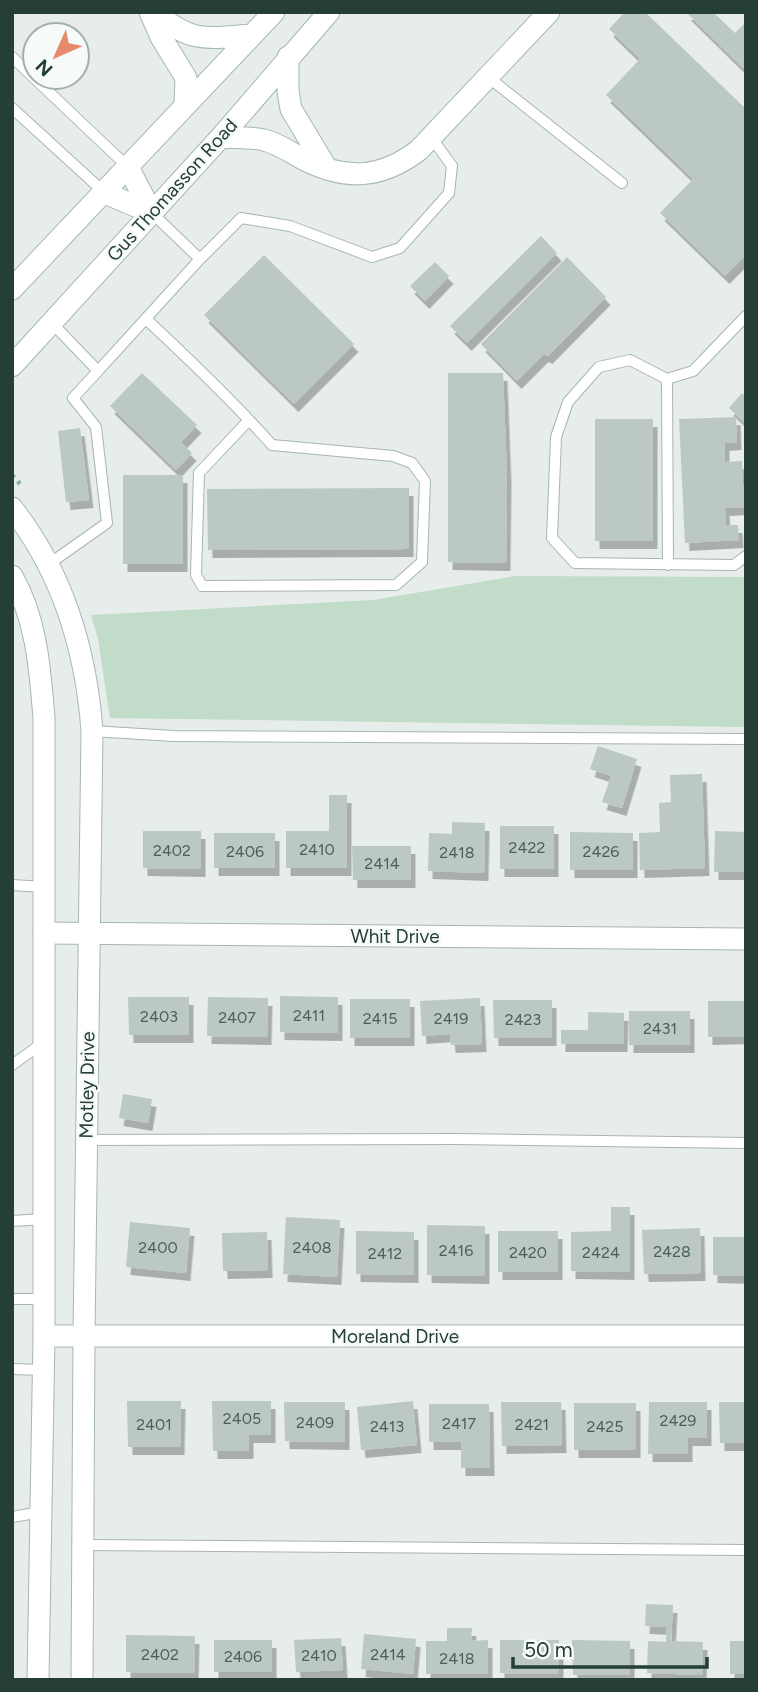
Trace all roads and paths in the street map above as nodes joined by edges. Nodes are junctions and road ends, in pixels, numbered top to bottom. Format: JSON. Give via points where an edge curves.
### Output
{"nodes":[{"id":1,"x":152,"y":12,"type":"edge"},
{"id":2,"x":274,"y":12,"type":"edge"},
{"id":3,"x":329,"y":12,"type":"edge"},
{"id":4,"x":549,"y":12,"type":"edge"},
{"id":5,"x":252,"y":35,"type":"junction"},
{"id":6,"x":12,"y":57,"type":"edge"},
{"id":7,"x":288,"y":57,"type":"junction"},
{"id":8,"x":488,"y":77,"type":"junction"},
{"id":9,"x":185,"y":106,"type":"junction"},
{"id":10,"x":12,"y":108,"type":"edge"},
{"id":11,"x":220,"y":137,"type":"junction"},
{"id":12,"x":431,"y":137,"type":"junction"},
{"id":13,"x":128,"y":167,"type":"junction"},
{"id":14,"x":327,"y":169,"type":"junction"},
{"id":15,"x":622,"y":183,"type":"dead end"},
{"id":16,"x":105,"y":193,"type":"junction"},
{"id":17,"x":152,"y":213,"type":"junction"},
{"id":18,"x":200,"y":259,"type":"junction"},
{"id":19,"x":12,"y":289,"type":"edge"},
{"id":20,"x":746,"y":316,"type":"edge"},
{"id":21,"x":146,"y":319,"type":"junction"},
{"id":22,"x":52,"y":323,"type":"junction"},
{"id":23,"x":12,"y":366,"type":"edge"},
{"id":24,"x":98,"y":371,"type":"junction"},
{"id":25,"x":667,"y":379,"type":"junction"},
{"id":26,"x":249,"y":420,"type":"junction"},
{"id":27,"x":12,"y":508,"type":"edge"},
{"id":28,"x":746,"y":556,"type":"edge"},
{"id":29,"x":49,"y":564,"type":"junction"},
{"id":30,"x":667,"y":565,"type":"junction"},
{"id":31,"x":14,"y":580,"type":"edge"},
{"id":32,"x":92,"y":731,"type":"junction"},
{"id":33,"x":746,"y":739,"type":"edge"},
{"id":34,"x":12,"y":886,"type":"edge"},
{"id":35,"x":44,"y":887,"type":"junction"},
{"id":36,"x":44,"y":933,"type":"junction"},
{"id":37,"x":89,"y":933,"type":"junction"},
{"id":38,"x":746,"y":939,"type":"edge"},
{"id":39,"x":44,"y":1042,"type":"junction"},
{"id":40,"x":12,"y":1065,"type":"edge"},
{"id":41,"x":86,"y":1140,"type":"junction"},
{"id":42,"x":746,"y":1143,"type":"edge"},
{"id":43,"x":44,"y":1219,"type":"junction"},
{"id":44,"x":12,"y":1221,"type":"edge"},
{"id":45,"x":12,"y":1299,"type":"edge"},
{"id":46,"x":44,"y":1299,"type":"junction"},
{"id":47,"x":84,"y":1335,"type":"junction"},
{"id":48,"x":44,"y":1336,"type":"junction"},
{"id":49,"x":746,"y":1336,"type":"edge"},
{"id":50,"x":12,"y":1369,"type":"edge"},
{"id":51,"x":44,"y":1370,"type":"junction"},
{"id":52,"x":41,"y":1512,"type":"junction"},
{"id":53,"x":12,"y":1517,"type":"edge"},
{"id":54,"x":83,"y":1545,"type":"junction"},
{"id":55,"x":746,"y":1549,"type":"edge"},
{"id":56,"x":38,"y":1680,"type":"edge"},
{"id":57,"x":82,"y":1680,"type":"edge"}],
"edges":[{"from":1,"to":5,"type":"main road","via":[[191,37]]},
{"from":1,"to":9,"type":"main road","via":[[186,78]]},
{"from":2,"to":5,"type":"main road"},
{"from":3,"to":7,"type":"main road","name":"Gus Thomasson Road"},
{"from":4,"to":8,"type":"main road"},
{"from":5,"to":9,"type":"main road"},
{"from":6,"to":13,"type":"lane"},
{"from":7,"to":11,"type":"main road","name":"Gus Thomasson Road"},
{"from":7,"to":14,"type":"main road","via":[[291,109]]},
{"from":8,"to":12,"type":"main road"},
{"from":8,"to":15,"type":"lane"},
{"from":9,"to":13,"type":"main road"},
{"from":10,"to":16,"type":"lane"},
{"from":11,"to":14,"type":"main road","via":[[261,139]]},
{"from":11,"to":17,"type":"main road","name":"Gus Thomasson Road"},
{"from":12,"to":14,"type":"main road","via":[[402,163],[384,171],[357,174]]},
{"from":12,"to":18,"type":"lane","via":[[452,166],[449,193],[400,248],[372,257],[290,226],[241,218]]},
{"from":13,"to":16,"type":"main road"},
{"from":13,"to":17,"type":"main road"},
{"from":16,"to":17,"type":"main road"},
{"from":16,"to":19,"type":"main road"},
{"from":17,"to":18,"type":"lane"},
{"from":17,"to":22,"type":"main road","name":"Gus Thomasson Road"},
{"from":18,"to":21,"type":"lane"},
{"from":20,"to":25,"type":"lane","via":[[693,371]]},
{"from":21,"to":24,"type":"lane"},
{"from":21,"to":26,"type":"lane"},
{"from":22,"to":23,"type":"main road","name":"Gus Thomasson Road"},
{"from":22,"to":24,"type":"lane"},
{"from":24,"to":29,"type":"lane","via":[[73,398],[96,427],[107,523]]},
{"from":25,"to":30,"type":"lane"},
{"from":25,"to":30,"type":"lane","via":[[630,360],[599,367],[568,402],[556,437],[552,538],[575,563]]},
{"from":26,"to":26,"type":"lane","via":[[272,444],[393,456],[412,463],[425,481],[422,562],[396,585],[202,586],[196,575],[199,473]]},
{"from":27,"to":29,"type":"main road","name":"Motley Drive"},
{"from":28,"to":30,"type":"lane","via":[[734,565]]},
{"from":29,"to":31,"type":"main road"},
{"from":29,"to":32,"type":"main road","name":"Motley Drive","via":[[77,635]]},
{"from":31,"to":35,"type":"main road","via":[[39,653],[44,718]]},
{"from":32,"to":33,"type":"lane","via":[[187,736]]},
{"from":32,"to":37,"type":"main road","name":"Motley Drive"},
{"from":34,"to":35,"type":"lane"},
{"from":35,"to":36,"type":"main road"},
{"from":36,"to":37,"type":"main road","name":"Whit Drive"},
{"from":36,"to":39,"type":"main road"},
{"from":37,"to":38,"type":"main road","name":"Whit Drive"},
{"from":37,"to":41,"type":"main road","name":"Motley Drive"},
{"from":39,"to":40,"type":"lane"},
{"from":39,"to":43,"type":"main road"},
{"from":41,"to":42,"type":"lane"},
{"from":41,"to":47,"type":"main road","name":"Motley Drive"},
{"from":43,"to":44,"type":"lane"},
{"from":43,"to":46,"type":"main road"},
{"from":45,"to":46,"type":"lane"},
{"from":46,"to":48,"type":"main road"},
{"from":47,"to":48,"type":"main road","name":"Moreland Drive"},
{"from":47,"to":49,"type":"main road","name":"Moreland Drive"},
{"from":47,"to":54,"type":"main road","name":"Motley Drive"},
{"from":48,"to":51,"type":"main road"},
{"from":50,"to":51,"type":"lane"},
{"from":51,"to":52,"type":"main road"},
{"from":52,"to":53,"type":"lane"},
{"from":52,"to":56,"type":"main road"},
{"from":54,"to":55,"type":"lane"},
{"from":54,"to":57,"type":"main road","name":"Motley Drive"}]}
